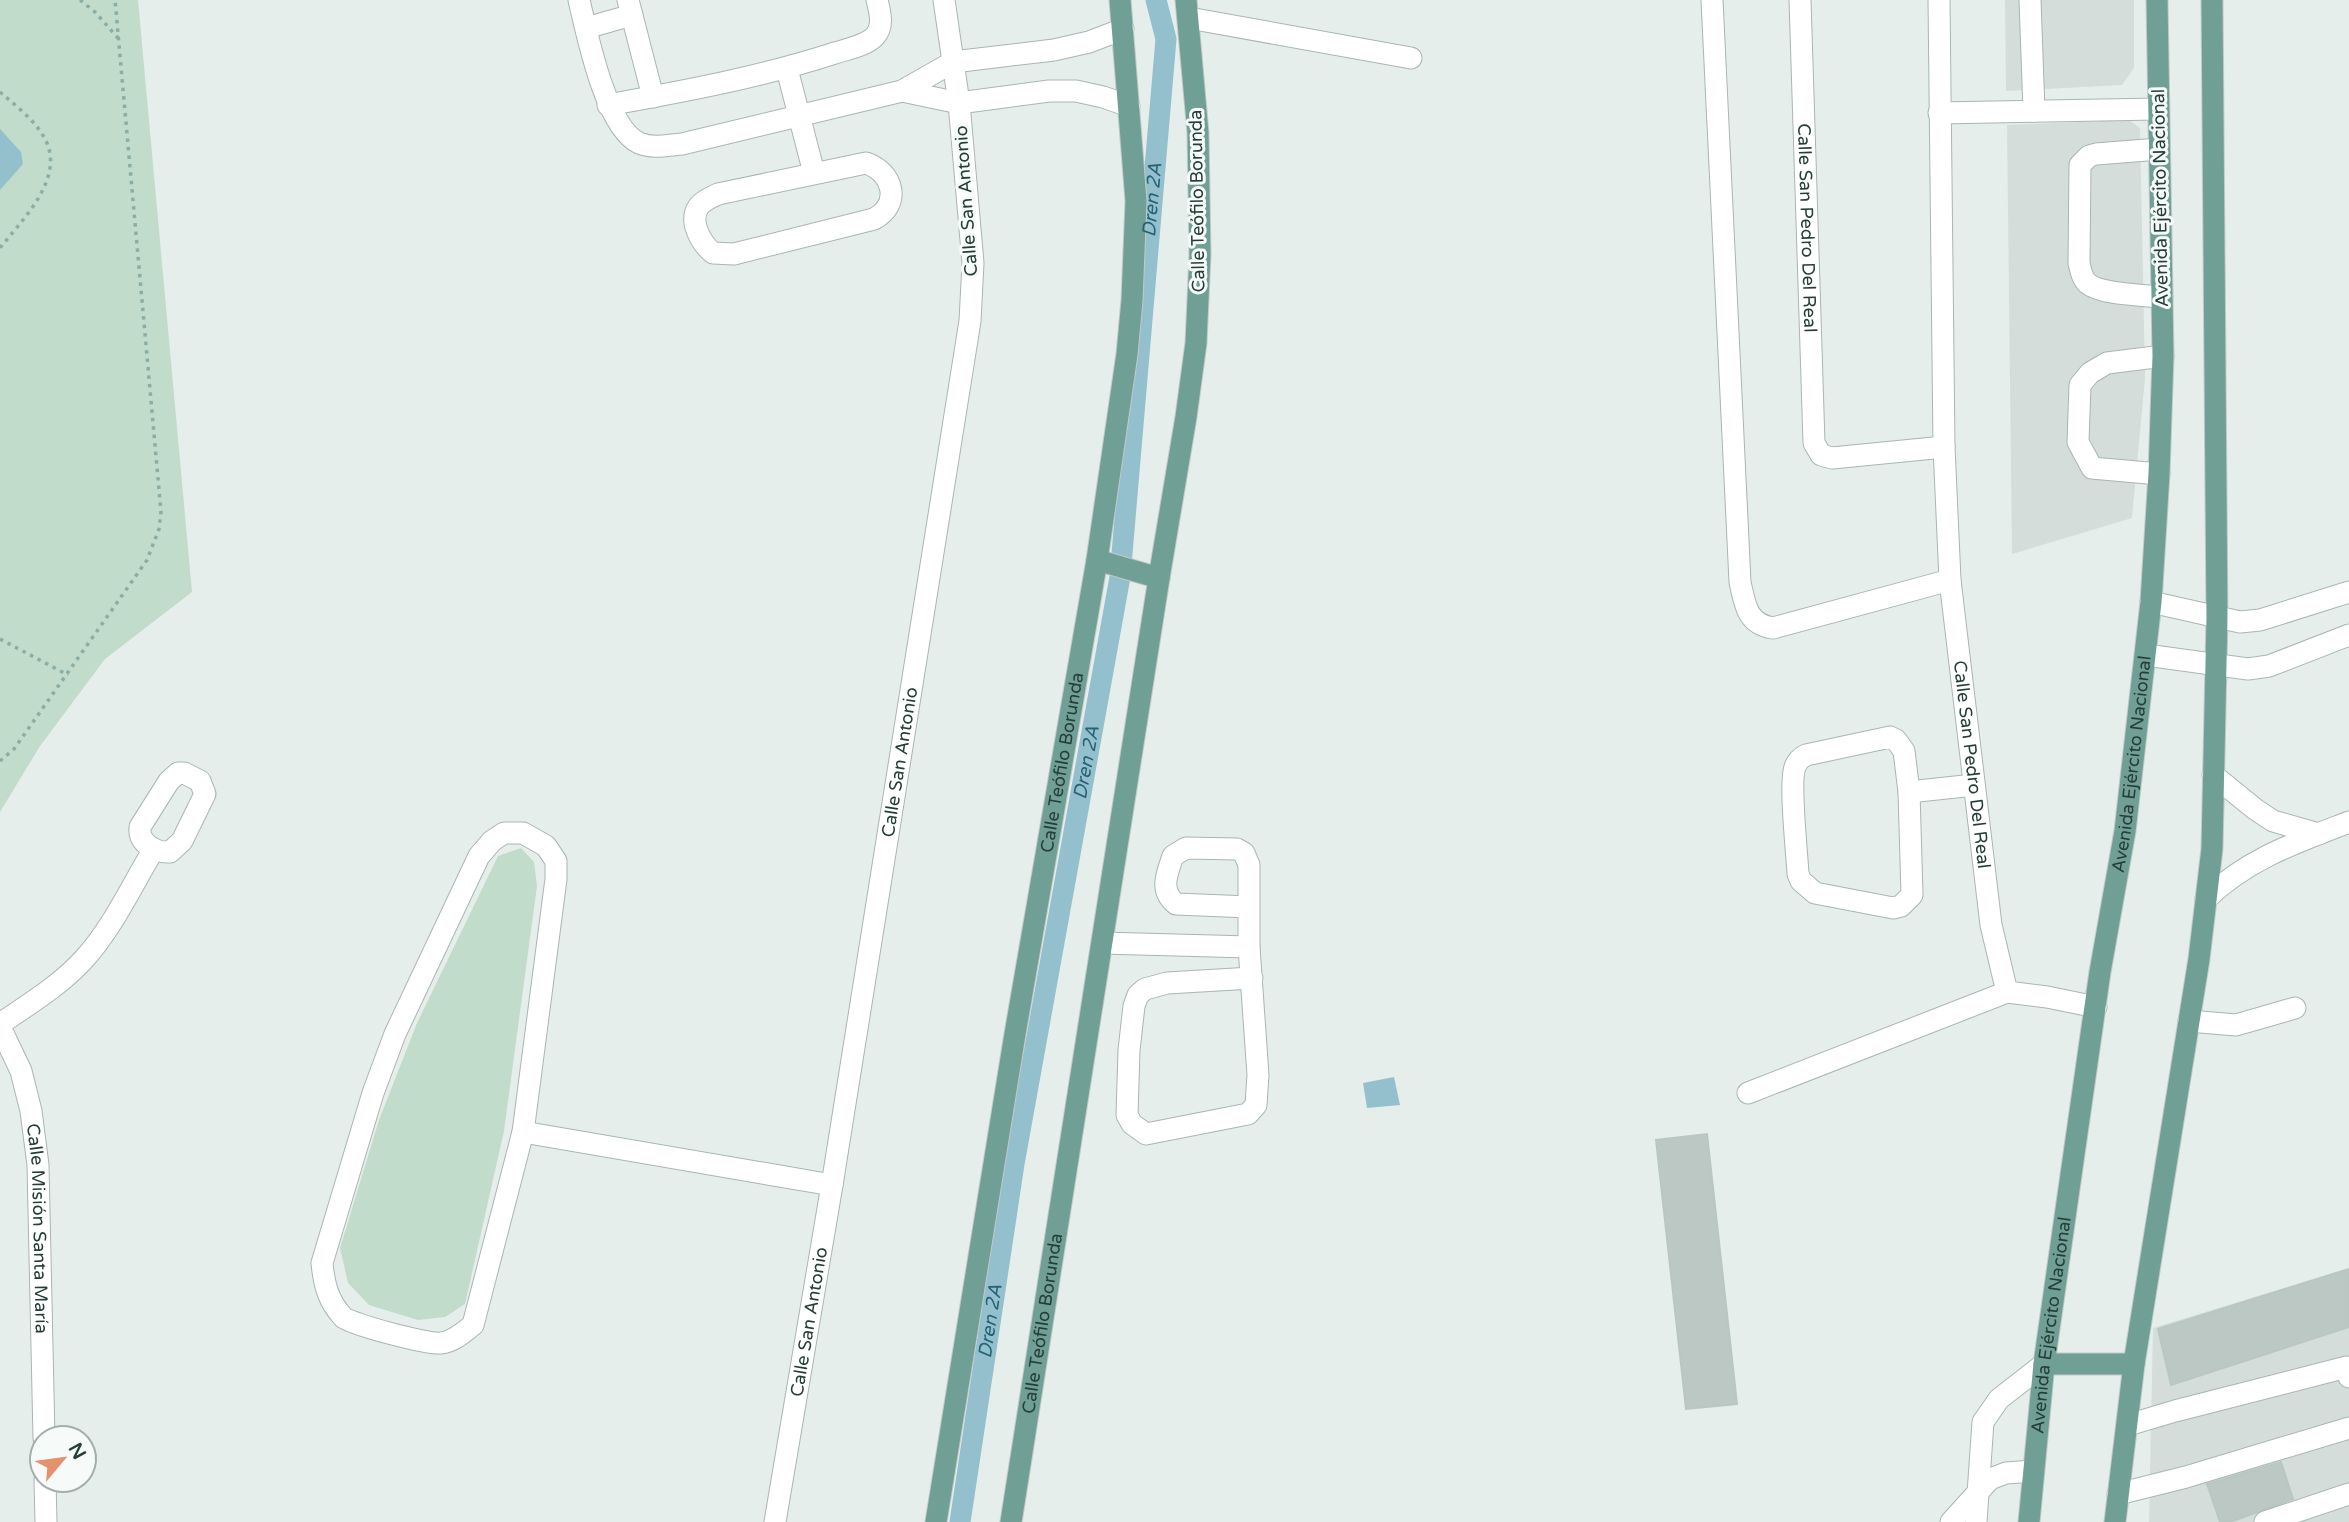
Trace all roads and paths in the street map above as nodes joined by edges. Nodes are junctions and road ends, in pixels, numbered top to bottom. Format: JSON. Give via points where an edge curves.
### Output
{"nodes":[{"id":1,"x":80,"y":0,"type":"edge"},
{"id":2,"x":115,"y":0,"type":"edge"},
{"id":3,"x":579,"y":0,"type":"edge"},
{"id":4,"x":877,"y":0,"type":"edge"},
{"id":5,"x":944,"y":0,"type":"edge"},
{"id":6,"x":1121,"y":0,"type":"edge"},
{"id":7,"x":1712,"y":0,"type":"edge"},
{"id":8,"x":1800,"y":0,"type":"edge"},
{"id":9,"x":1939,"y":0,"type":"edge"},
{"id":10,"x":2030,"y":0,"type":"edge"},
{"id":11,"x":2157,"y":0,"type":"edge"},
{"id":12,"x":2212,"y":0,"type":"edge"},
{"id":13,"x":630,"y":7,"type":"edge"},
{"id":14,"x":1188,"y":9,"type":"edge"},
{"id":15,"x":586,"y":28,"type":"junction"},
{"id":16,"x":1124,"y":29,"type":"junction"},
{"id":17,"x":119,"y":39,"type":"junction"},
{"id":18,"x":1411,"y":58,"type":"dead end"},
{"id":19,"x":953,"y":62,"type":"junction"},
{"id":20,"x":786,"y":68,"type":"junction"},
{"id":21,"x":902,"y":91,"type":"junction"},
{"id":22,"x":0,"y":92,"type":"edge"},
{"id":23,"x":653,"y":97,"type":"junction"},
{"id":24,"x":958,"y":103,"type":"junction"},
{"id":25,"x":608,"y":105,"type":"junction"},
{"id":26,"x":1129,"y":106,"type":"junction"},
{"id":27,"x":2158,"y":108,"type":"junction"},
{"id":28,"x":2034,"y":111,"type":"junction"},
{"id":29,"x":1940,"y":113,"type":"junction"},
{"id":30,"x":800,"y":117,"type":"junction"},
{"id":31,"x":2159,"y":149,"type":"junction"},
{"id":32,"x":814,"y":173,"type":"junction"},
{"id":33,"x":0,"y":248,"type":"edge"},
{"id":34,"x":2162,"y":297,"type":"junction"},
{"id":35,"x":2163,"y":356,"type":"junction"},
{"id":36,"x":1944,"y":447,"type":"junction"},
{"id":37,"x":2159,"y":474,"type":"junction"},
{"id":38,"x":1103,"y":561,"type":"junction"},
{"id":39,"x":1152,"y":576,"type":"junction"},
{"id":40,"x":1950,"y":580,"type":"junction"},
{"id":41,"x":2349,"y":592,"type":"edge"},
{"id":42,"x":2151,"y":602,"type":"junction"},
{"id":43,"x":2217,"y":617,"type":"junction"},
{"id":44,"x":2349,"y":635,"type":"edge"},
{"id":45,"x":0,"y":639,"type":"edge"},
{"id":46,"x":2146,"y":655,"type":"junction"},
{"id":47,"x":2216,"y":666,"type":"junction"},
{"id":48,"x":68,"y":675,"type":"junction"},
{"id":49,"x":0,"y":761,"type":"edge"},
{"id":50,"x":2213,"y":775,"type":"junction"},
{"id":51,"x":1974,"y":785,"type":"junction"},
{"id":52,"x":1909,"y":792,"type":"junction"},
{"id":53,"x":2349,"y":822,"type":"edge"},
{"id":54,"x":2319,"y":834,"type":"junction"},
{"id":55,"x":154,"y":849,"type":"dead end"},
{"id":56,"x":2206,"y":898,"type":"junction"},
{"id":57,"x":1249,"y":907,"type":"dead end"},
{"id":58,"x":1102,"y":943,"type":"junction"},
{"id":59,"x":1249,"y":947,"type":"junction"},
{"id":60,"x":1252,"y":978,"type":"junction"},
{"id":61,"x":2007,"y":992,"type":"junction"},
{"id":62,"x":2096,"y":1007,"type":"junction"},
{"id":63,"x":2295,"y":1007,"type":"dead end"},
{"id":64,"x":2189,"y":1021,"type":"junction"},
{"id":65,"x":0,"y":1025,"type":"edge"},
{"id":66,"x":1748,"y":1093,"type":"dead end"},
{"id":67,"x":523,"y":1132,"type":"junction"},
{"id":68,"x":832,"y":1185,"type":"junction"},
{"id":69,"x":2044,"y":1364,"type":"junction"},
{"id":70,"x":2134,"y":1364,"type":"junction"},
{"id":71,"x":2348,"y":1370,"type":"edge"},
{"id":72,"x":44,"y":1424,"type":"edge"},
{"id":73,"x":2128,"y":1425,"type":"junction"},
{"id":74,"x":2349,"y":1428,"type":"edge"},
{"id":75,"x":2033,"y":1471,"type":"junction"},
{"id":76,"x":1979,"y":1490,"type":"junction"},
{"id":77,"x":45,"y":1494,"type":"edge"},
{"id":78,"x":2118,"y":1494,"type":"junction"},
{"id":79,"x":2349,"y":1494,"type":"edge"},
{"id":80,"x":46,"y":1522,"type":"edge"},
{"id":81,"x":775,"y":1522,"type":"edge"},
{"id":82,"x":936,"y":1522,"type":"edge"},
{"id":83,"x":1011,"y":1522,"type":"edge"},
{"id":84,"x":1951,"y":1522,"type":"edge"},
{"id":85,"x":1976,"y":1522,"type":"edge"},
{"id":86,"x":2029,"y":1522,"type":"edge"},
{"id":87,"x":2115,"y":1522,"type":"edge"},
{"id":88,"x":2265,"y":1522,"type":"edge"}],
"edges":[{"from":1,"to":17,"type":"path"},
{"from":2,"to":17,"type":"path"},
{"from":3,"to":15,"type":"street"},
{"from":4,"to":20,"type":"street","via":[[881,16],[876,36]]},
{"from":5,"to":19,"type":"street","name":"Calle San Antonio"},
{"from":6,"to":16,"type":"main road","name":"Calle Teófilo Borunda"},
{"from":7,"to":40,"type":"street","via":[[1740,582],[1748,610],[1761,626],[1773,628]]},
{"from":8,"to":36,"type":"street","name":"Calle San Pedro Del Real","via":[[1814,443],[1821,455],[1832,458]]},
{"from":9,"to":29,"type":"street","name":"Calle San Pedro Del Real"},
{"from":10,"to":28,"type":"street"},
{"from":11,"to":27,"type":"main road","name":"Avenida Ejército Nacional"},
{"from":12,"to":43,"type":"main road"},
{"from":13,"to":15,"type":"street"},
{"from":13,"to":23,"type":"street"},
{"from":14,"to":18,"type":"street"},
{"from":14,"to":39,"type":"main road","name":"Calle Teófilo Borunda","via":[[1198,133],[1199,301],[1186,416]]},
{"from":15,"to":25,"type":"street"},
{"from":16,"to":19,"type":"street","via":[[1054,50]]},
{"from":16,"to":26,"type":"main road","name":"Calle Teófilo Borunda"},
{"from":17,"to":48,"type":"path","via":[[162,513],[147,560]]},
{"from":19,"to":21,"type":"street"},
{"from":19,"to":24,"type":"street","name":"Calle San Antonio"},
{"from":20,"to":23,"type":"street"},
{"from":20,"to":30,"type":"street"},
{"from":21,"to":24,"type":"street"},
{"from":21,"to":30,"type":"street"},
{"from":22,"to":33,"type":"path","via":[[33,122],[51,154],[43,190]]},
{"from":23,"to":25,"type":"street"},
{"from":24,"to":26,"type":"street","via":[[1049,91],[1090,94]]},
{"from":24,"to":68,"type":"street","name":"Calle San Antonio","via":[[973,263],[970,321]]},
{"from":25,"to":30,"type":"street","via":[[627,134],[639,143],[656,146]]},
{"from":26,"to":38,"type":"main road","name":"Calle Teófilo Borunda","via":[[1136,201],[1132,300]]},
{"from":27,"to":28,"type":"street"},
{"from":27,"to":31,"type":"main road","name":"Avenida Ejército Nacional"},
{"from":28,"to":29,"type":"street"},
{"from":29,"to":36,"type":"street","name":"Calle San Pedro Del Real"},
{"from":30,"to":32,"type":"street"},
{"from":31,"to":34,"type":"main road","name":"Avenida Ejército Nacional"},
{"from":31,"to":34,"type":"street","via":[[2096,154],[2080,165],[2079,263],[2082,275],[2098,290]]},
{"from":32,"to":32,"type":"street","via":[[866,163],[875,166],[889,185],[889,207],[874,219],[734,254],[713,253],[699,238],[695,217],[708,199]]},
{"from":34,"to":35,"type":"main road","name":"Avenida Ejército Nacional"},
{"from":35,"to":37,"type":"main road","name":"Avenida Ejército Nacional"},
{"from":35,"to":37,"type":"street","via":[[2107,363],[2090,373],[2080,385],[2078,442],[2092,468]]},
{"from":36,"to":40,"type":"street","name":"Calle San Pedro Del Real"},
{"from":37,"to":42,"type":"main road","name":"Avenida Ejército Nacional"},
{"from":38,"to":39,"type":"main road"},
{"from":38,"to":82,"type":"main road","name":"Calle Teófilo Borunda","via":[[1015,1034]]},
{"from":39,"to":58,"type":"main road","name":"Calle Teófilo Borunda"},
{"from":40,"to":51,"type":"street","name":"Calle San Pedro Del Real"},
{"from":41,"to":43,"type":"street","via":[[2260,621]]},
{"from":42,"to":43,"type":"street"},
{"from":42,"to":46,"type":"main road","name":"Avenida Ejército Nacional"},
{"from":43,"to":47,"type":"main road"},
{"from":44,"to":47,"type":"street","via":[[2269,666]]},
{"from":45,"to":48,"type":"path"},
{"from":46,"to":47,"type":"street"},
{"from":46,"to":62,"type":"main road","name":"Avenida Ejército Nacional","via":[[2125,831]]},
{"from":47,"to":50,"type":"main road"},
{"from":48,"to":49,"type":"path","via":[[14,750]]},
{"from":50,"to":54,"type":"street","via":[[2273,821]]},
{"from":50,"to":56,"type":"main road"},
{"from":51,"to":52,"type":"street"},
{"from":51,"to":61,"type":"street","name":"Calle San Pedro Del Real","via":[[1992,925]]},
{"from":52,"to":52,"type":"street","via":[[1904,751],[1890,737],[1800,758],[1793,780],[1801,881],[1815,893],[1893,908],[1908,901],[1913,876]]},
{"from":53,"to":54,"type":"street"},
{"from":54,"to":56,"type":"street","via":[[2251,863]]},
{"from":55,"to":65,"type":"street","via":[[85,958]]},
{"from":56,"to":64,"type":"main road"},
{"from":57,"to":59,"type":"street"},
{"from":58,"to":59,"type":"street"},
{"from":58,"to":83,"type":"main road","name":"Calle Teófilo Borunda"},
{"from":59,"to":60,"type":"street"},
{"from":60,"to":60,"type":"street","via":[[1258,1074],[1258,1097],[1252,1111],[1146,1134],[1138,1130],[1127,1115],[1129,1050],[1138,996],[1145,989],[1167,983]]},
{"from":61,"to":62,"type":"street"},
{"from":61,"to":66,"type":"street"},
{"from":62,"to":69,"type":"main road","name":"Avenida Ejército Nacional"},
{"from":63,"to":64,"type":"street","via":[[2236,1025]]},
{"from":64,"to":70,"type":"main road"},
{"from":65,"to":72,"type":"street","name":"Calle Misión Santa María","via":[[21,1071],[37,1165]]},
{"from":67,"to":67,"type":"street","via":[[473,1325],[444,1343],[427,1343],[345,1320],[325,1287],[322,1263],[373,1093],[395,1034],[467,879],[479,856],[504,833],[523,833],[546,846],[556,862]]},
{"from":67,"to":68,"type":"street"},
{"from":68,"to":81,"type":"street","name":"Calle San Antonio"},
{"from":69,"to":70,"type":"main road"},
{"from":69,"to":75,"type":"main road","name":"Avenida Ejército Nacional"},
{"from":69,"to":76,"type":"street","via":[[1999,1399],[1983,1422]]},
{"from":70,"to":73,"type":"main road"},
{"from":71,"to":73,"type":"street"},
{"from":73,"to":78,"type":"main road"},
{"from":74,"to":78,"type":"street"},
{"from":75,"to":76,"type":"street","via":[[1996,1475]]},
{"from":75,"to":86,"type":"main road","name":"Avenida Ejército Nacional"},
{"from":76,"to":84,"type":"street"},
{"from":76,"to":85,"type":"street"},
{"from":77,"to":80,"type":"street"},
{"from":78,"to":87,"type":"main road"},
{"from":79,"to":88,"type":"street"}]}
